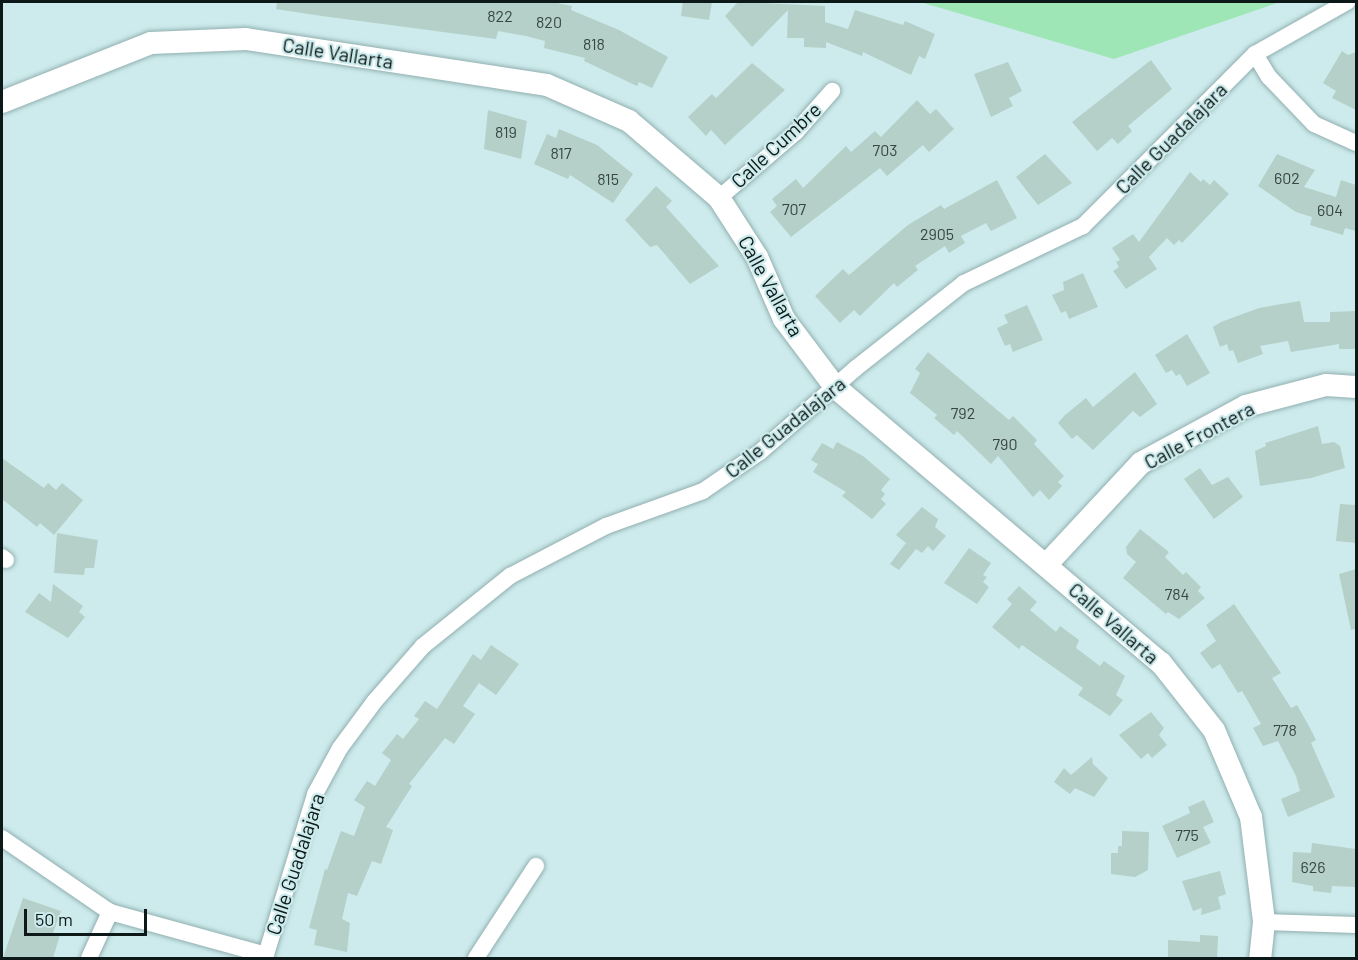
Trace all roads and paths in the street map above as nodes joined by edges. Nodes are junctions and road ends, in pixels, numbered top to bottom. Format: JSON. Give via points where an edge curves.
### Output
{"nodes":[{"id":1,"x":1347,"y":2,"type":"edge"},
{"id":2,"x":1255,"y":54,"type":"junction"},
{"id":3,"x":831,"y":91,"type":"dead end"},
{"id":4,"x":2,"y":102,"type":"edge"},
{"id":5,"x":1356,"y":142,"type":"edge"},
{"id":6,"x":720,"y":198,"type":"junction"},
{"id":7,"x":835,"y":387,"type":"junction"},
{"id":8,"x":1356,"y":387,"type":"edge"},
{"id":9,"x":1047,"y":564,"type":"junction"},
{"id":10,"x":2,"y":838,"type":"edge"},
{"id":11,"x":536,"y":866,"type":"dead end"},
{"id":12,"x":110,"y":912,"type":"junction"},
{"id":13,"x":1264,"y":921,"type":"junction"},
{"id":14,"x":1356,"y":925,"type":"edge"},
{"id":15,"x":266,"y":957,"type":"edge"},
{"id":16,"x":89,"y":958,"type":"edge"},
{"id":17,"x":476,"y":958,"type":"edge"},
{"id":18,"x":1260,"y":958,"type":"edge"}],
"edges":[{"from":1,"to":2,"type":"street","name":"Calle Guadalajara"},
{"from":2,"to":5,"type":"street","via":[[1269,77],[1314,124]]},
{"from":2,"to":7,"type":"street","name":"Calle Guadalajara","via":[[1083,226],[964,284]]},
{"from":3,"to":6,"type":"street","name":"Calle Cumbre","via":[[796,132]]},
{"from":4,"to":6,"type":"street","name":"Calle Vallarta","via":[[151,43],[246,39],[546,84],[629,121]]},
{"from":6,"to":7,"type":"street","name":"Calle Vallarta","via":[[757,257],[784,319]]},
{"from":7,"to":9,"type":"street","name":"Calle Vallarta"},
{"from":7,"to":15,"type":"street","name":"Calle Guadalajara","via":[[760,452],[703,491],[606,526],[510,576],[423,646],[340,748],[315,794]]},
{"from":8,"to":9,"type":"street","name":"Calle Frontera","via":[[1326,386],[1246,406],[1141,463]]},
{"from":9,"to":13,"type":"street","name":"Calle Vallarta","via":[[1161,663],[1214,730],[1251,817]]},
{"from":10,"to":12,"type":"street"},
{"from":11,"to":17,"type":"street"},
{"from":12,"to":15,"type":"street"},
{"from":12,"to":16,"type":"street"},
{"from":13,"to":14,"type":"street"},
{"from":13,"to":18,"type":"street","name":"Calle Vallarta"}]}
